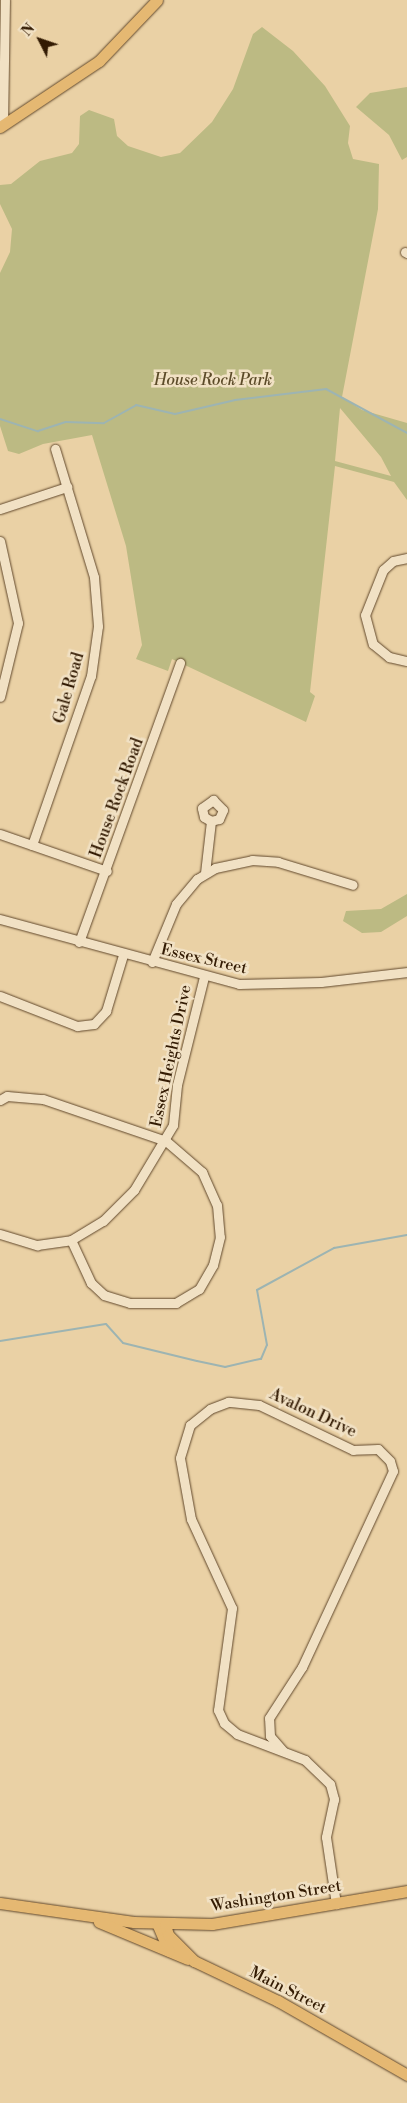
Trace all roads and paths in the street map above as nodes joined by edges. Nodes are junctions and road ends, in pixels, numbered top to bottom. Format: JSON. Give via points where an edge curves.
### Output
{"nodes":[{"id":1,"x":5,"y":0,"type":"edge"},
{"id":2,"x":157,"y":0,"type":"edge"},
{"id":3,"x":2,"y":126,"type":"edge"},
{"id":4,"x":55,"y":449,"type":"dead end"},
{"id":5,"x":67,"y":487,"type":"junction"},
{"id":6,"x":0,"y":509,"type":"edge"},
{"id":7,"x":0,"y":541,"type":"edge"},
{"id":8,"x":407,"y":558,"type":"edge"},
{"id":9,"x":407,"y":661,"type":"edge"},
{"id":10,"x":180,"y":663,"type":"dead end"},
{"id":11,"x":0,"y":697,"type":"edge"},
{"id":12,"x":212,"y":821,"type":"dead end"},
{"id":13,"x":0,"y":834,"type":"edge"},
{"id":14,"x":32,"y":846,"type":"junction"},
{"id":15,"x":107,"y":871,"type":"junction"},
{"id":16,"x":206,"y":873,"type":"junction"},
{"id":17,"x":353,"y":885,"type":"dead end"},
{"id":18,"x":0,"y":919,"type":"edge"},
{"id":19,"x":79,"y":942,"type":"junction"},
{"id":20,"x":123,"y":955,"type":"junction"},
{"id":21,"x":152,"y":962,"type":"junction"},
{"id":22,"x":407,"y":972,"type":"edge"},
{"id":23,"x":204,"y":977,"type":"junction"},
{"id":24,"x":0,"y":996,"type":"edge"},
{"id":25,"x":0,"y":1100,"type":"edge"},
{"id":26,"x":166,"y":1141,"type":"junction"},
{"id":27,"x":0,"y":1234,"type":"edge"},
{"id":28,"x":70,"y":1240,"type":"junction"},
{"id":29,"x":283,"y":1751,"type":"junction"},
{"id":30,"x":407,"y":1891,"type":"edge"},
{"id":31,"x":0,"y":1903,"type":"edge"},
{"id":32,"x":336,"y":1904,"type":"junction"},
{"id":33,"x":78,"y":1915,"type":"junction"},
{"id":34,"x":161,"y":1924,"type":"junction"},
{"id":35,"x":170,"y":1952,"type":"junction"},
{"id":36,"x":194,"y":1960,"type":"junction"},
{"id":37,"x":407,"y":2075,"type":"edge"}],
"edges":[{"from":1,"to":3,"type":"street"},
{"from":2,"to":3,"type":"main road","via":[[99,61]]},
{"from":4,"to":5,"type":"street","name":"Gale Road"},
{"from":5,"to":6,"type":"street"},
{"from":5,"to":14,"type":"street","name":"Gale Road","via":[[94,577],[96,648],[86,693]]},
{"from":7,"to":11,"type":"street","via":[[18,623]]},
{"from":8,"to":9,"type":"street","via":[[393,561],[383,570],[365,615],[373,644],[389,657]]},
{"from":10,"to":15,"type":"street","name":"House Rock Road"},
{"from":12,"to":16,"type":"street"},
{"from":13,"to":14,"type":"street"},
{"from":14,"to":15,"type":"street"},
{"from":15,"to":19,"type":"street","name":"House Rock Road"},
{"from":16,"to":17,"type":"street","via":[[232,863],[264,860],[294,865]]},
{"from":16,"to":21,"type":"street","via":[[176,904]]},
{"from":18,"to":19,"type":"street","name":"Essex Street"},
{"from":19,"to":20,"type":"street","name":"Essex Street"},
{"from":20,"to":21,"type":"street","name":"Essex Street"},
{"from":20,"to":24,"type":"street","via":[[106,1011],[94,1024],[77,1026]]},
{"from":21,"to":23,"type":"street","name":"Essex Street"},
{"from":22,"to":23,"type":"street","name":"Essex Street","via":[[252,985]]},
{"from":23,"to":26,"type":"street","name":"Essex Heights Drive","via":[[178,1077],[173,1125]]},
{"from":25,"to":26,"type":"street","name":"Essex Heights Drive","via":[[7,1096],[43,1099]]},
{"from":26,"to":28,"type":"street","name":"Essex Heights Drive","via":[[120,1205]]},
{"from":26,"to":28,"type":"street","via":[[202,1172],[217,1205],[218,1248],[199,1289],[163,1305],[111,1298],[91,1283]]},
{"from":27,"to":28,"type":"street","name":"Essex Heights Drive","via":[[37,1246]]},
{"from":29,"to":29,"type":"street","name":"Avalon Drive","via":[[237,1734],[220,1717],[218,1702],[232,1608],[191,1519],[180,1476],[186,1431],[202,1414],[228,1402],[273,1410],[353,1450],[378,1450],[390,1460],[393,1471],[302,1667],[269,1718],[270,1736]]},
{"from":29,"to":32,"type":"street","name":"Avalon Drive","via":[[318,1768],[333,1791],[326,1838]]},
{"from":30,"to":32,"type":"main road","name":"Washington Street"},
{"from":31,"to":33,"type":"main road","name":"Washington Street"},
{"from":32,"to":34,"type":"main road","name":"Washington Street","via":[[225,1923]]},
{"from":33,"to":34,"type":"main road","name":"Washington Street"},
{"from":33,"to":35,"type":"main road"},
{"from":34,"to":35,"type":"main road","via":[[161,1942]]},
{"from":34,"to":36,"type":"main road","name":"Main Street","via":[[174,1942]]},
{"from":35,"to":36,"type":"main road"},
{"from":36,"to":37,"type":"main road","name":"Main Street","via":[[278,2001]]}]}
